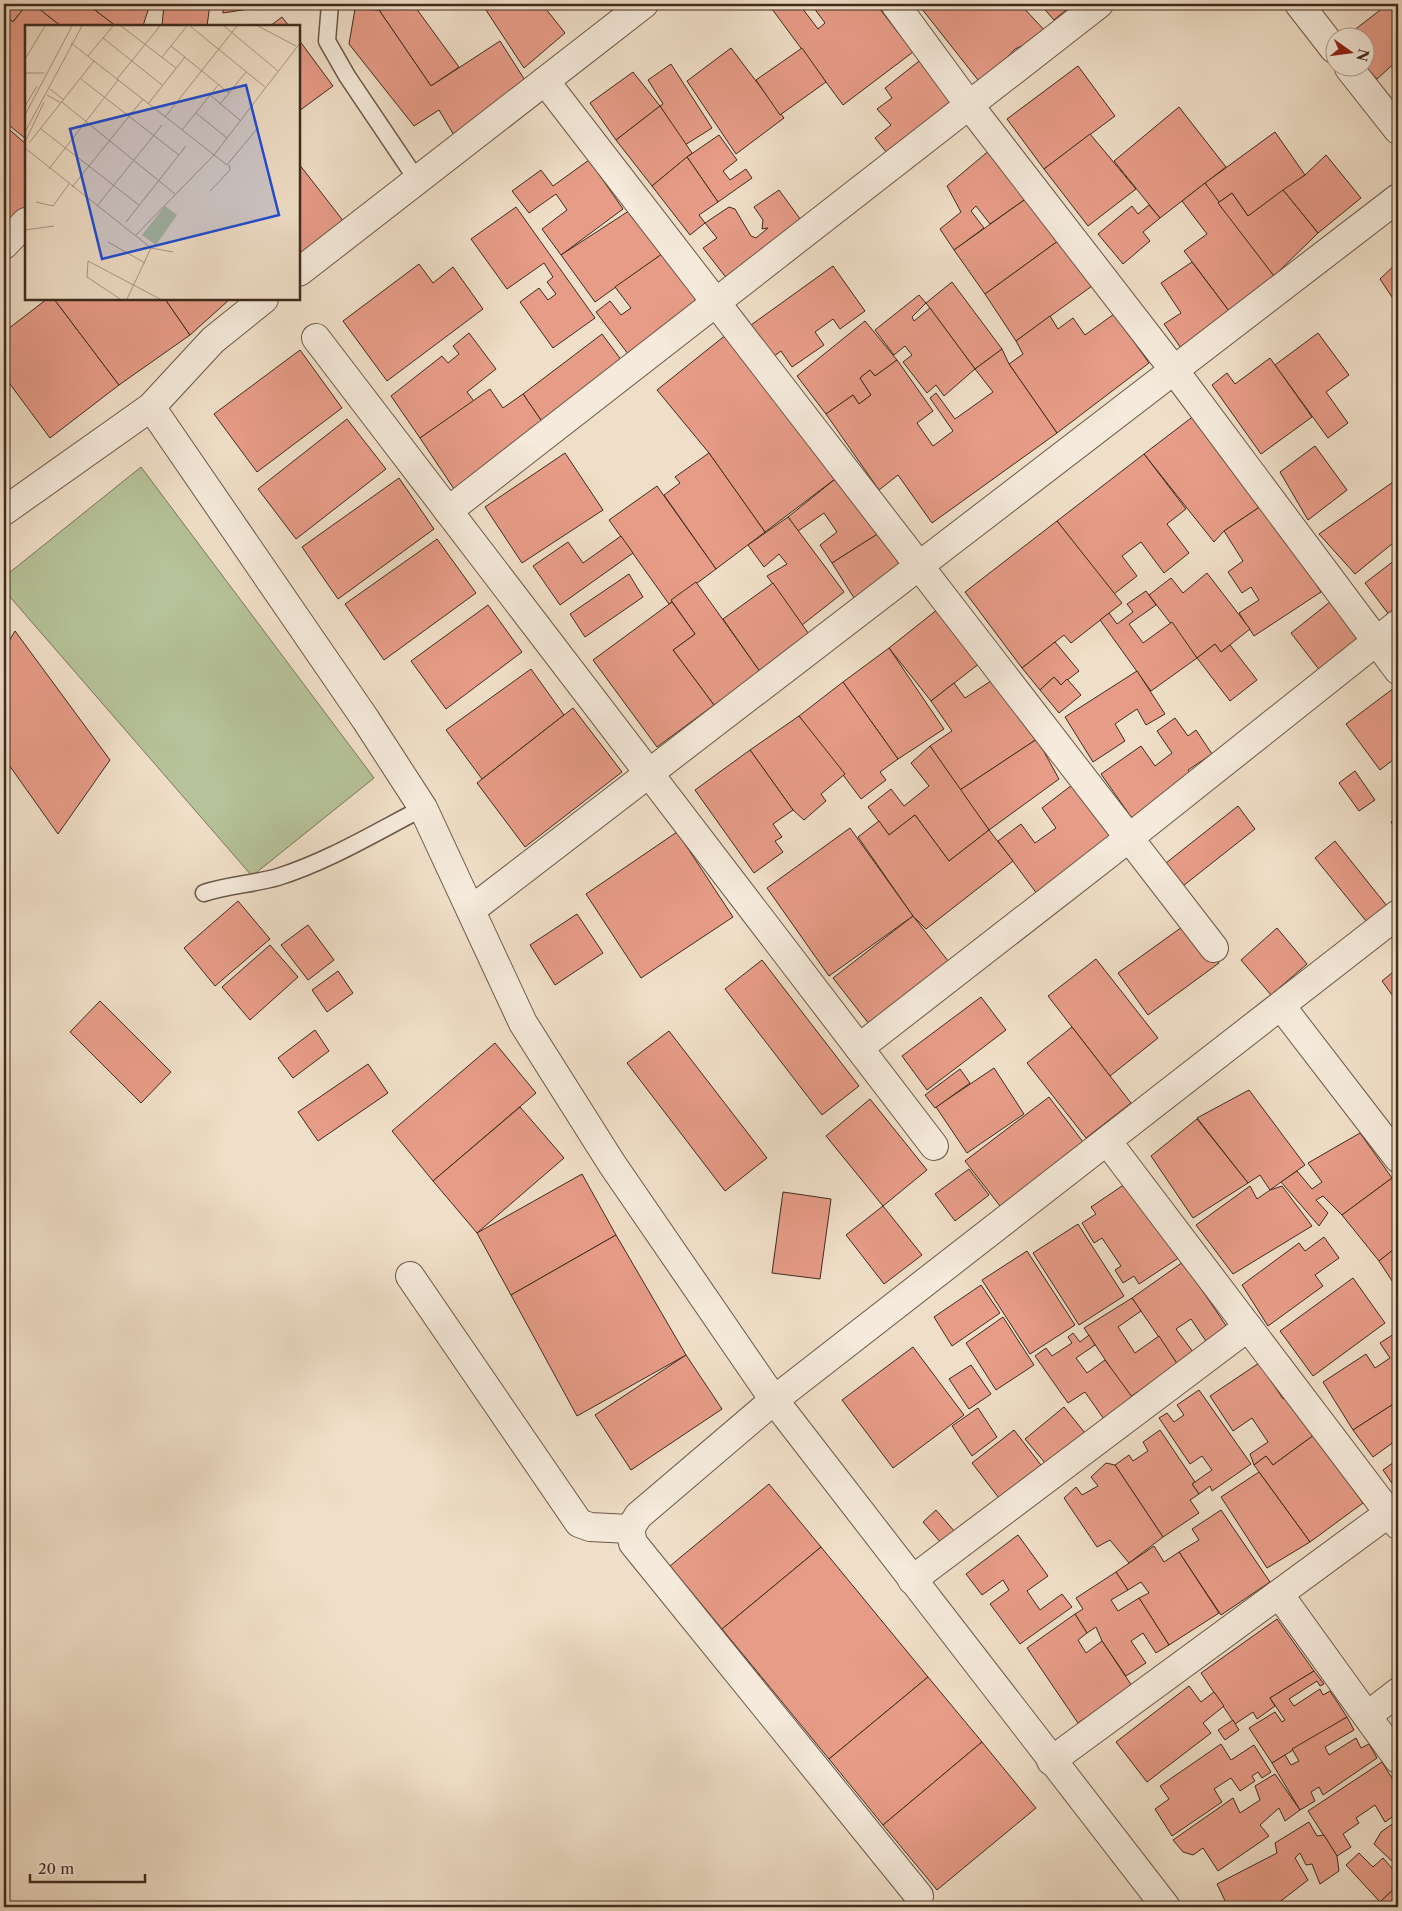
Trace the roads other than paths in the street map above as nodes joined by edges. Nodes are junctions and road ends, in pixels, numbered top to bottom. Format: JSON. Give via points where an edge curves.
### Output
{"nodes":[{"id":1,"x":330,"y":4,"type":"edge"},
{"id":2,"x":644,"y":4,"type":"edge"},
{"id":3,"x":894,"y":4,"type":"edge"},
{"id":4,"x":1099,"y":4,"type":"edge"},
{"id":5,"x":1299,"y":4,"type":"edge"},
{"id":6,"x":1324,"y":36,"type":"edge"},
{"id":7,"x":1357,"y":78,"type":"edge"},
{"id":8,"x":545,"y":81,"type":"junction"},
{"id":9,"x":969,"y":105,"type":"junction"},
{"id":10,"x":1398,"y":130,"type":"edge"},
{"id":11,"x":417,"y":180,"type":"junction"},
{"id":12,"x":1398,"y":198,"type":"edge"},
{"id":13,"x":25,"y":223,"type":"edge"},
{"id":14,"x":4,"y":245,"type":"edge"},
{"id":15,"x":300,"y":271,"type":"edge"},
{"id":16,"x":263,"y":300,"type":"edge"},
{"id":17,"x":716,"y":302,"type":"junction"},
{"id":18,"x":316,"y":338,"type":"dead end"},
{"id":19,"x":1174,"y":370,"type":"junction"},
{"id":20,"x":151,"y":407,"type":"junction"},
{"id":21,"x":448,"y":511,"type":"junction"},
{"id":22,"x":4,"y":512,"type":"edge"},
{"id":23,"x":919,"y":566,"type":"junction"},
{"id":24,"x":1398,"y":624,"type":"edge"},
{"id":25,"x":1377,"y":642,"type":"junction"},
{"id":26,"x":1398,"y":670,"type":"edge"},
{"id":27,"x":649,"y":774,"type":"junction"},
{"id":28,"x":424,"y":808,"type":"junction"},
{"id":29,"x":1130,"y":838,"type":"junction"},
{"id":30,"x":204,"y":893,"type":"dead end"},
{"id":31,"x":471,"y":910,"type":"junction"},
{"id":32,"x":1398,"y":914,"type":"edge"},
{"id":33,"x":1214,"y":948,"type":"dead end"},
{"id":34,"x":1281,"y":1006,"type":"junction"},
{"id":35,"x":859,"y":1048,"type":"junction"},
{"id":36,"x":1107,"y":1141,"type":"junction"},
{"id":37,"x":934,"y":1146,"type":"dead end"},
{"id":38,"x":1398,"y":1158,"type":"edge"},
{"id":39,"x":410,"y":1276,"type":"dead end"},
{"id":40,"x":1248,"y":1327,"type":"junction"},
{"id":41,"x":774,"y":1400,"type":"junction"},
{"id":42,"x":1394,"y":1519,"type":"edge"},
{"id":43,"x":630,"y":1529,"type":"junction"},
{"id":44,"x":912,"y":1580,"type":"junction"},
{"id":45,"x":1279,"y":1594,"type":"junction"},
{"id":46,"x":1398,"y":1692,"type":"edge"},
{"id":47,"x":1367,"y":1716,"type":"junction"},
{"id":48,"x":1398,"y":1759,"type":"edge"},
{"id":49,"x":1051,"y":1761,"type":"junction"},
{"id":50,"x":919,"y":1896,"type":"dead end"},
{"id":51,"x":1166,"y":1907,"type":"edge"}],
"edges":[{"from":1,"to":11,"type":"lane","via":[[327,40],[347,76]]},
{"from":2,"to":8,"type":"street"},
{"from":3,"to":9,"type":"street"},
{"from":4,"to":9,"type":"street"},
{"from":5,"to":6,"type":"street"},
{"from":7,"to":10,"type":"street"},
{"from":8,"to":11,"type":"street"},
{"from":8,"to":17,"type":"street"},
{"from":9,"to":17,"type":"street"},
{"from":9,"to":19,"type":"street"},
{"from":11,"to":15,"type":"street"},
{"from":12,"to":19,"type":"street"},
{"from":13,"to":14,"type":"street"},
{"from":16,"to":20,"type":"street","via":[[213,340]]},
{"from":17,"to":21,"type":"street"},
{"from":17,"to":23,"type":"street"},
{"from":18,"to":21,"type":"street"},
{"from":19,"to":23,"type":"street"},
{"from":19,"to":25,"type":"street"},
{"from":20,"to":22,"type":"street"},
{"from":20,"to":28,"type":"street"},
{"from":21,"to":27,"type":"street"},
{"from":23,"to":27,"type":"street"},
{"from":23,"to":29,"type":"street"},
{"from":24,"to":25,"type":"street"},
{"from":25,"to":26,"type":"street"},
{"from":25,"to":29,"type":"street"},
{"from":27,"to":31,"type":"street"},
{"from":27,"to":35,"type":"street"},
{"from":28,"to":30,"type":"lane","via":[[315,863],[277,877],[223,886]]},
{"from":28,"to":31,"type":"street"},
{"from":29,"to":33,"type":"street"},
{"from":29,"to":35,"type":"street"},
{"from":31,"to":41,"type":"street","via":[[523,1023],[612,1164]]},
{"from":32,"to":34,"type":"street"},
{"from":34,"to":36,"type":"street"},
{"from":34,"to":38,"type":"street"},
{"from":35,"to":37,"type":"street"},
{"from":36,"to":40,"type":"street"},
{"from":36,"to":41,"type":"street"},
{"from":39,"to":43,"type":"street","via":[[579,1524]]},
{"from":40,"to":42,"type":"street"},
{"from":40,"to":44,"type":"street"},
{"from":41,"to":43,"type":"street","via":[[638,1516]]},
{"from":41,"to":44,"type":"street"},
{"from":42,"to":45,"type":"street"},
{"from":43,"to":50,"type":"street","via":[[633,1543]]},
{"from":44,"to":49,"type":"street"},
{"from":45,"to":47,"type":"street"},
{"from":45,"to":49,"type":"street"},
{"from":46,"to":47,"type":"street"},
{"from":47,"to":48,"type":"street"},
{"from":49,"to":51,"type":"street"}]}
